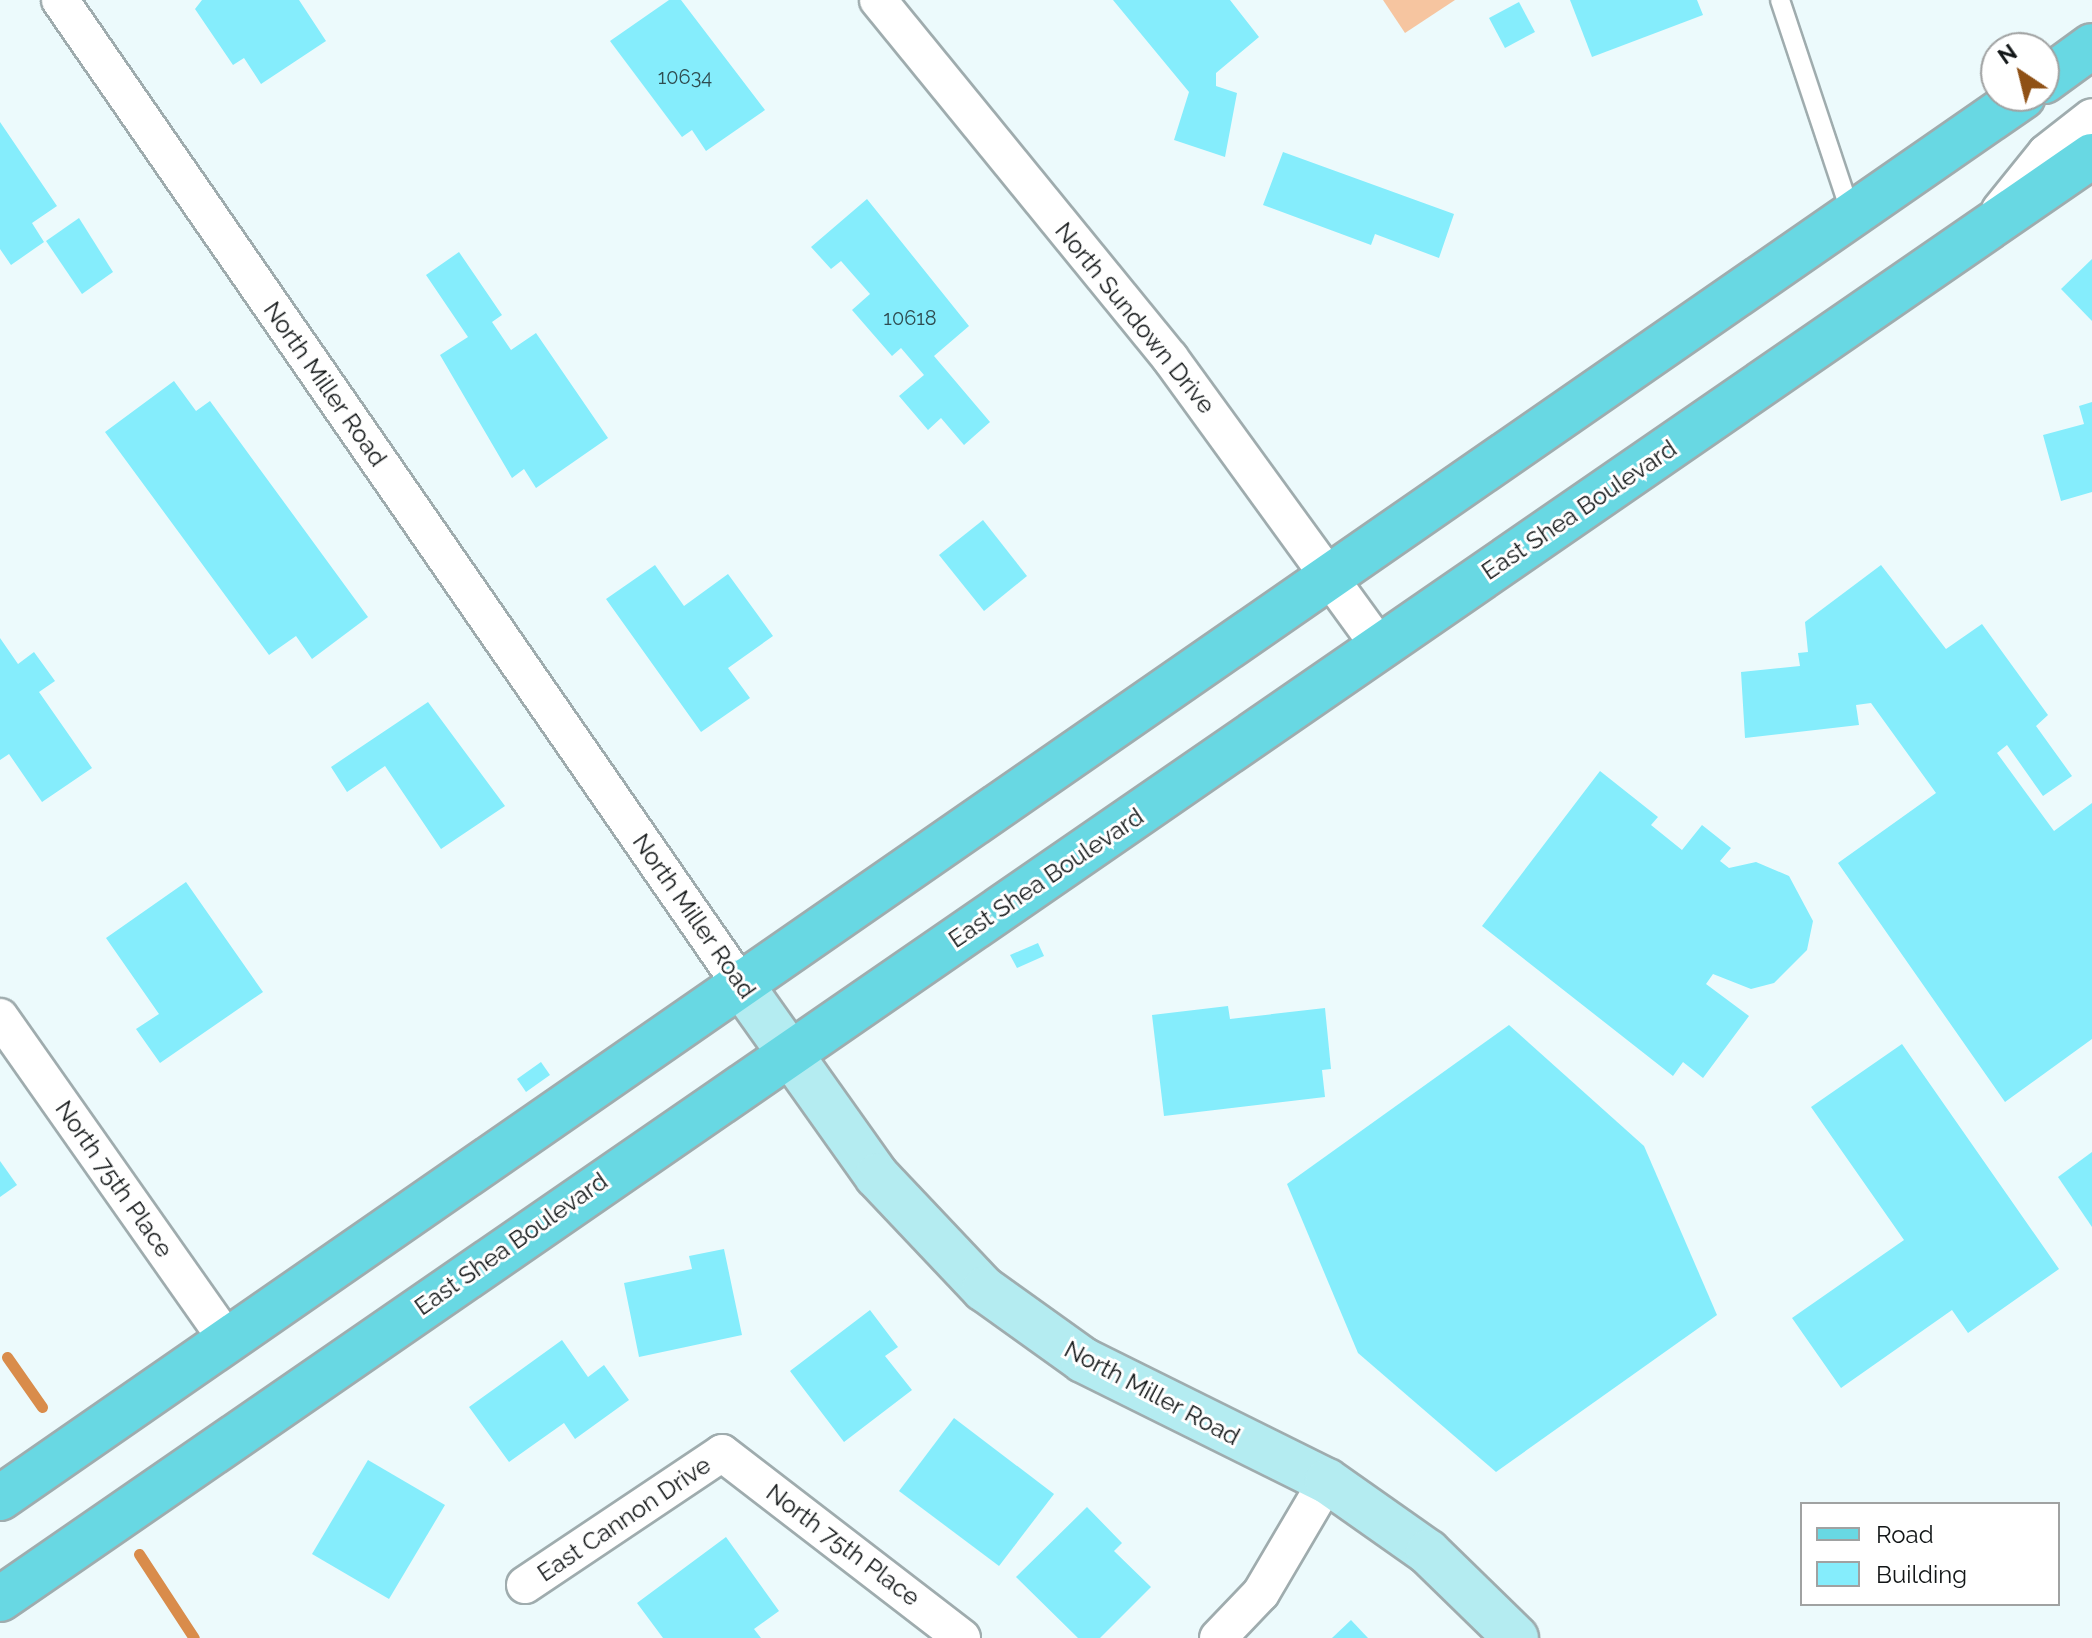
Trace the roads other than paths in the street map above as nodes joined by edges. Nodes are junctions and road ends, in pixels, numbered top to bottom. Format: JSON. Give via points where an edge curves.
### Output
{"nodes":[{"id":1,"x":60,"y":0,"type":"edge"},
{"id":2,"x":878,"y":0,"type":"edge"},
{"id":3,"x":1780,"y":0,"type":"edge"},
{"id":4,"x":2092,"y":46,"type":"edge"},
{"id":5,"x":2060,"y":69,"type":"edge"},
{"id":6,"x":2001,"y":112,"type":"edge"},
{"id":7,"x":2092,"y":117,"type":"edge"},
{"id":8,"x":2092,"y":156,"type":"edge"},
{"id":9,"x":1853,"y":218,"type":"junction"},
{"id":10,"x":1981,"y":234,"type":"junction"},
{"id":11,"x":1331,"y":578,"type":"junction"},
{"id":12,"x":1379,"y":646,"type":"junction"},
{"id":13,"x":739,"y":982,"type":"junction"},
{"id":14,"x":0,"y":1017,"type":"edge"},
{"id":15,"x":788,"y":1052,"type":"junction"},
{"id":16,"x":228,"y":1341,"type":"junction"},
{"id":17,"x":722,"y":1453,"type":"joint"},
{"id":18,"x":1327,"y":1481,"type":"junction"},
{"id":19,"x":0,"y":1498,"type":"edge"},
{"id":20,"x":525,"y":1585,"type":"dead end"},
{"id":21,"x":0,"y":1599,"type":"edge"},
{"id":22,"x":962,"y":1638,"type":"edge"},
{"id":23,"x":1218,"y":1638,"type":"edge"},
{"id":24,"x":1516,"y":1638,"type":"edge"}],
"edges":[{"from":1,"to":13,"type":"street","name":"North Miller Road"},
{"from":2,"to":11,"type":"street","name":"North Sundown Drive","via":[[1170,358]]},
{"from":3,"to":9,"type":"lane"},
{"from":4,"to":5,"type":"main road"},
{"from":6,"to":9,"type":"main road"},
{"from":7,"to":10,"type":"street","via":[[2046,153]]},
{"from":8,"to":10,"type":"main road","name":"East Shea Boulevard"},
{"from":9,"to":11,"type":"main road"},
{"from":10,"to":12,"type":"main road","name":"East Shea Boulevard"},
{"from":11,"to":12,"type":"street","name":"North Sundown Drive"},
{"from":11,"to":13,"type":"main road"},
{"from":12,"to":15,"type":"main road","name":"East Shea Boulevard"},
{"from":13,"to":15,"type":"street","name":"North Miller Road"},
{"from":13,"to":16,"type":"main road"},
{"from":14,"to":16,"type":"street","name":"North 75th Place"},
{"from":15,"to":18,"type":"street","name":"North Miller Road","via":[[908,1215],[1028,1324],[1131,1387]]},
{"from":15,"to":21,"type":"main road","name":"East Shea Boulevard"},
{"from":16,"to":19,"type":"main road"},
{"from":17,"to":20,"type":"street","name":"East Cannon Drive"},
{"from":17,"to":22,"type":"street","name":"North 75th Place"},
{"from":18,"to":23,"type":"street","via":[[1261,1593]]},
{"from":18,"to":24,"type":"street","name":"North Miller Road","via":[[1428,1552]]}]}
